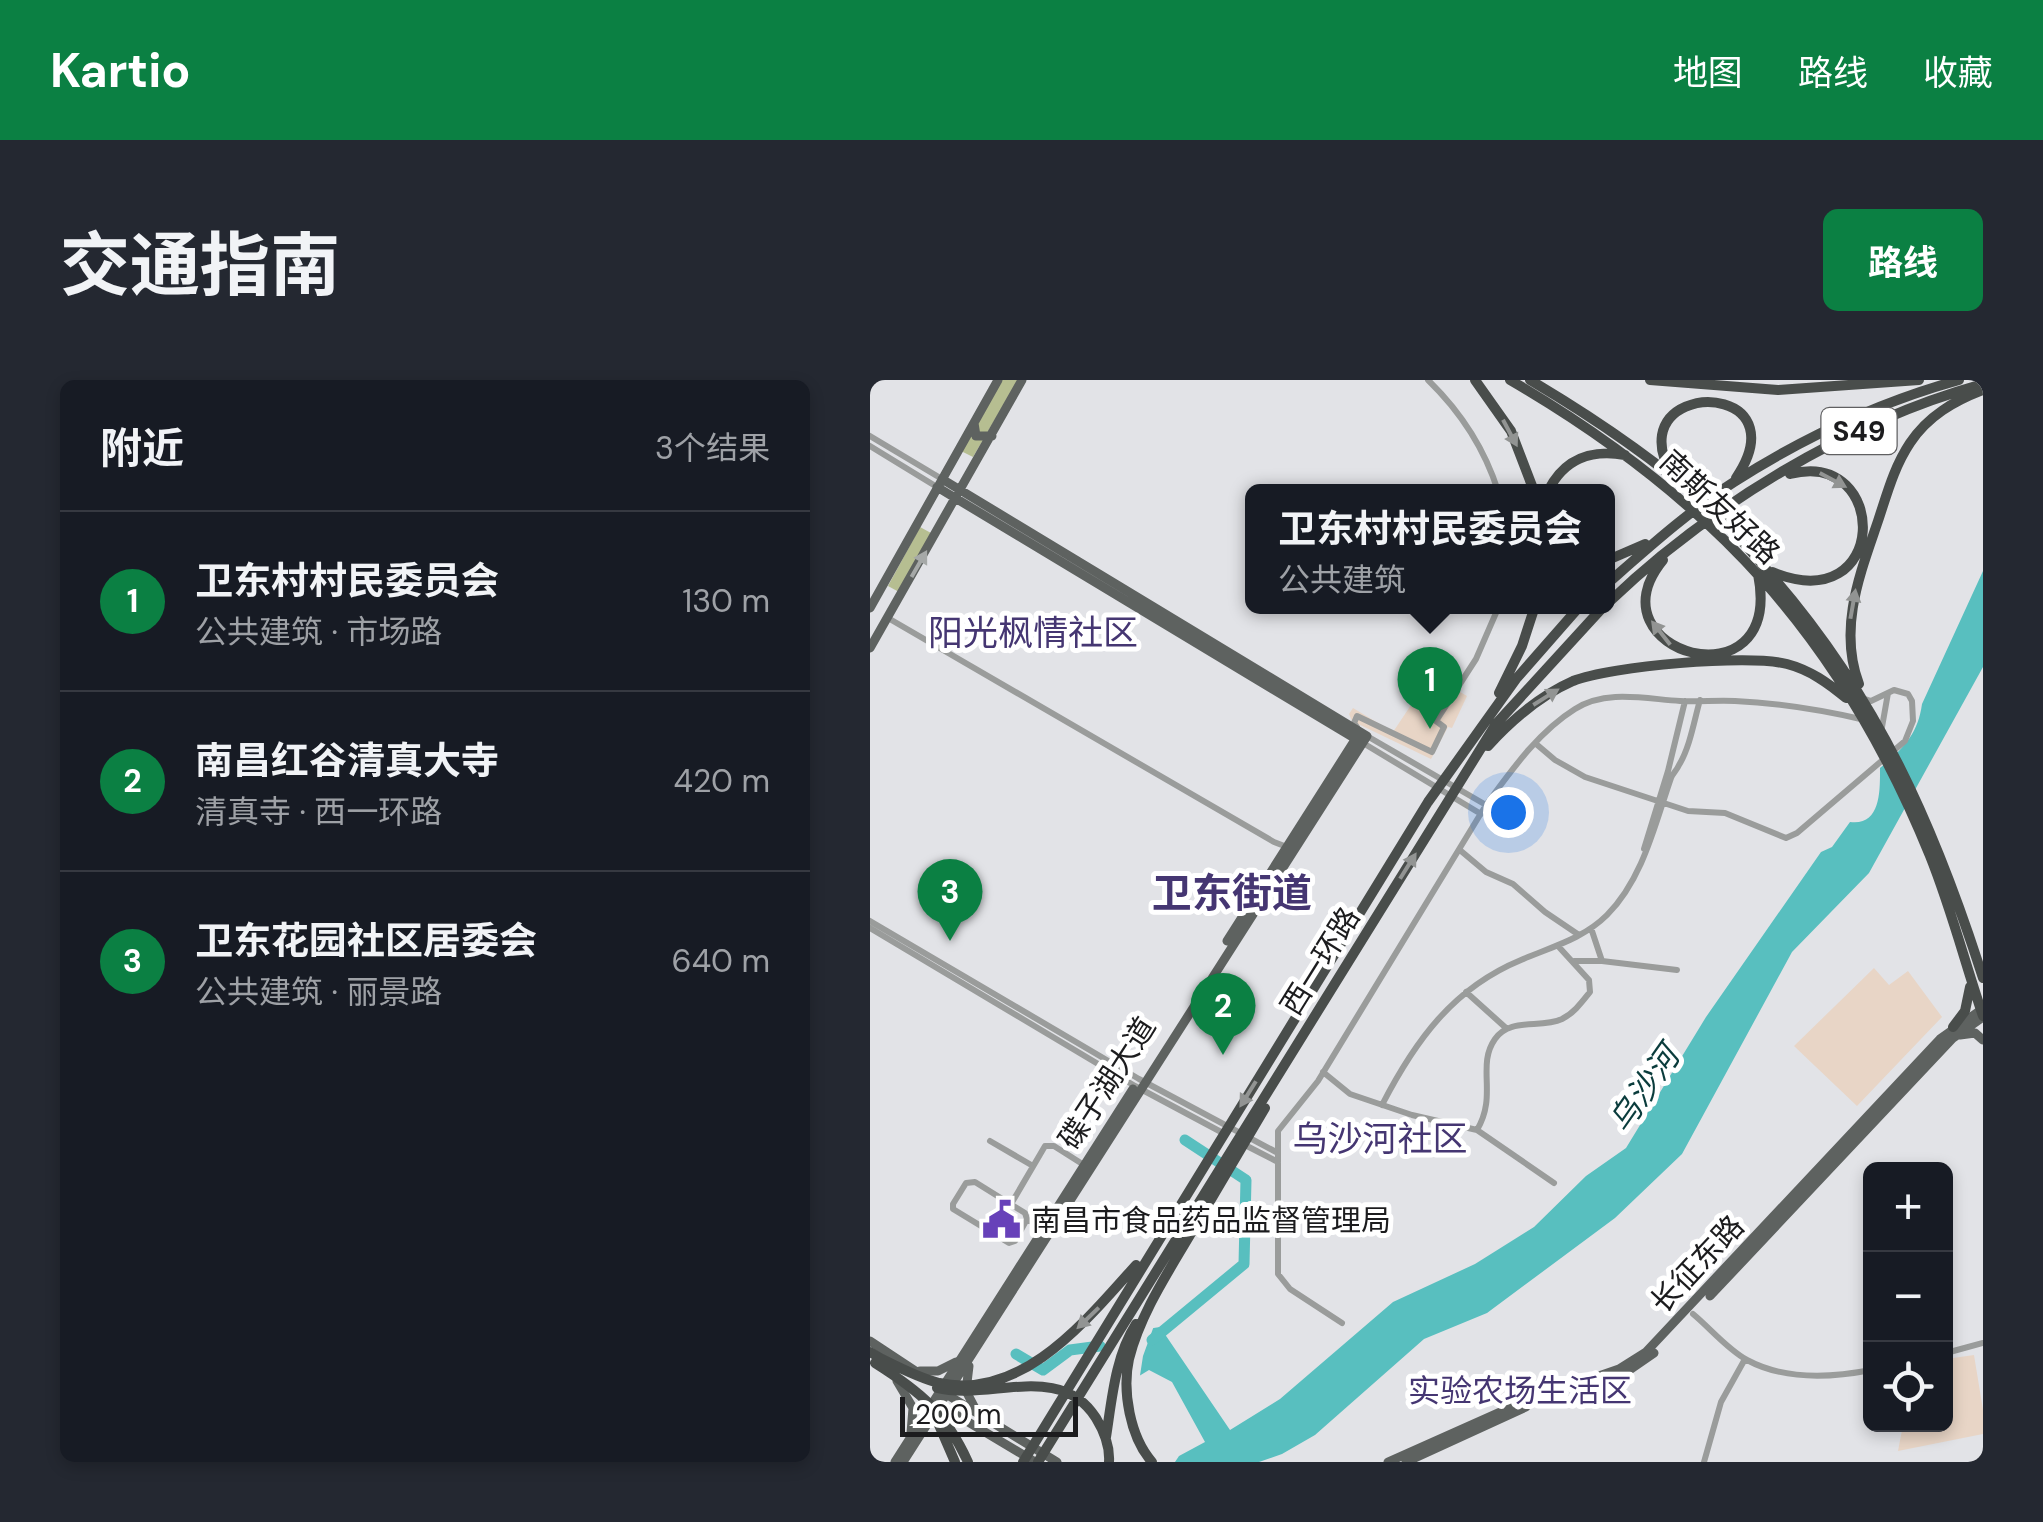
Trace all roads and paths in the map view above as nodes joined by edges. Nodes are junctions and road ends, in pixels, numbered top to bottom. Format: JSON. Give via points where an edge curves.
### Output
{"nodes":[{"id":1,"x":998,"y":380,"type":"edge"},
{"id":2,"x":1022,"y":380,"type":"edge"},
{"id":3,"x":1428,"y":380,"type":"edge"},
{"id":4,"x":1475,"y":380,"type":"edge"},
{"id":5,"x":1510,"y":380,"type":"edge"},
{"id":6,"x":1530,"y":380,"type":"edge"},
{"id":7,"x":1650,"y":380,"type":"edge"},
{"id":8,"x":1919,"y":380,"type":"edge"},
{"id":9,"x":1958,"y":380,"type":"edge"},
{"id":10,"x":1983,"y":387,"type":"edge"},
{"id":11,"x":974,"y":423,"type":"junction"},
{"id":12,"x":870,"y":436,"type":"edge"},
{"id":13,"x":992,"y":436,"type":"junction"},
{"id":14,"x":870,"y":446,"type":"edge"},
{"id":15,"x":1627,"y":456,"type":"junction"},
{"id":16,"x":940,"y":483,"type":"junction"},
{"id":17,"x":1680,"y":483,"type":"junction"},
{"id":18,"x":1733,"y":483,"type":"junction"},
{"id":19,"x":1496,"y":484,"type":"edge"},
{"id":20,"x":1531,"y":484,"type":"edge"},
{"id":21,"x":1552,"y":484,"type":"edge"},
{"id":22,"x":958,"y":496,"type":"junction"},
{"id":23,"x":1744,"y":498,"type":"junction"},
{"id":24,"x":918,"y":522,"type":"junction"},
{"id":25,"x":937,"y":532,"type":"junction"},
{"id":26,"x":1664,"y":535,"type":"junction"},
{"id":27,"x":1678,"y":542,"type":"junction"},
{"id":28,"x":1615,"y":557,"type":"edge"},
{"id":29,"x":1763,"y":572,"type":"junction"},
{"id":30,"x":1615,"y":577,"type":"edge"},
{"id":31,"x":873,"y":595,"type":"edge"},
{"id":32,"x":1615,"y":597,"type":"edge"},
{"id":33,"x":870,"y":608,"type":"edge"},
{"id":34,"x":1496,"y":614,"type":"edge"},
{"id":35,"x":1533,"y":614,"type":"edge"},
{"id":36,"x":1573,"y":614,"type":"edge"},
{"id":37,"x":1597,"y":614,"type":"edge"},
{"id":38,"x":888,"y":618,"type":"junction"},
{"id":39,"x":870,"y":648,"type":"edge"},
{"id":40,"x":1889,"y":692,"type":"junction"},
{"id":41,"x":1700,"y":700,"type":"junction"},
{"id":42,"x":1685,"y":701,"type":"junction"},
{"id":43,"x":1862,"y":704,"type":"junction"},
{"id":44,"x":1866,"y":720,"type":"junction"},
{"id":45,"x":1882,"y":727,"type":"junction"},
{"id":46,"x":1361,"y":737,"type":"junction"},
{"id":47,"x":1535,"y":743,"type":"junction"},
{"id":48,"x":1885,"y":746,"type":"junction"},
{"id":49,"x":1464,"y":750,"type":"junction"},
{"id":50,"x":1474,"y":762,"type":"junction"},
{"id":51,"x":1660,"y":803,"type":"junction"},
{"id":52,"x":1486,"y":805,"type":"junction"},
{"id":53,"x":1481,"y":814,"type":"junction"},
{"id":54,"x":1287,"y":847,"type":"junction"},
{"id":55,"x":1461,"y":851,"type":"junction"},
{"id":56,"x":1935,"y":857,"type":"junction"},
{"id":57,"x":870,"y":924,"type":"edge"},
{"id":58,"x":1591,"y":928,"type":"junction"},
{"id":59,"x":1579,"y":935,"type":"junction"},
{"id":60,"x":1558,"y":946,"type":"junction"},
{"id":61,"x":1572,"y":961,"type":"junction"},
{"id":62,"x":1602,"y":961,"type":"junction"},
{"id":63,"x":1677,"y":970,"type":"dead end"},
{"id":64,"x":1982,"y":972,"type":"edge"},
{"id":65,"x":1970,"y":976,"type":"junction"},
{"id":66,"x":1465,"y":992,"type":"junction"},
{"id":67,"x":1982,"y":1013,"type":"edge"},
{"id":68,"x":1506,"y":1028,"type":"junction"},
{"id":69,"x":1953,"y":1033,"type":"junction"},
{"id":70,"x":1983,"y":1040,"type":"edge"},
{"id":71,"x":1292,"y":1052,"type":"junction"},
{"id":72,"x":1323,"y":1072,"type":"junction"},
{"id":73,"x":1140,"y":1083,"type":"junction"},
{"id":74,"x":1382,"y":1104,"type":"junction"},
{"id":75,"x":1477,"y":1130,"type":"junction"},
{"id":76,"x":990,"y":1140,"type":"dead end"},
{"id":77,"x":1278,"y":1158,"type":"junction"},
{"id":78,"x":1084,"y":1165,"type":"junction"},
{"id":79,"x":1033,"y":1166,"type":"junction"},
{"id":80,"x":1554,"y":1183,"type":"dead end"},
{"id":81,"x":1011,"y":1204,"type":"junction"},
{"id":82,"x":1028,"y":1219,"type":"junction"},
{"id":83,"x":1043,"y":1229,"type":"junction"},
{"id":84,"x":1153,"y":1245,"type":"junction"},
{"id":85,"x":1160,"y":1285,"type":"junction"},
{"id":86,"x":1693,"y":1314,"type":"junction"},
{"id":87,"x":1342,"y":1323,"type":"dead end"},
{"id":88,"x":870,"y":1341,"type":"edge"},
{"id":89,"x":1983,"y":1343,"type":"edge"},
{"id":90,"x":1953,"y":1351,"type":"edge"},
{"id":91,"x":974,"y":1353,"type":"junction"},
{"id":92,"x":962,"y":1357,"type":"junction"},
{"id":93,"x":1745,"y":1358,"type":"junction"},
{"id":94,"x":873,"y":1360,"type":"edge"},
{"id":95,"x":915,"y":1369,"type":"junction"},
{"id":96,"x":1863,"y":1371,"type":"edge"},
{"id":97,"x":897,"y":1381,"type":"junction"},
{"id":98,"x":944,"y":1392,"type":"junction"},
{"id":99,"x":937,"y":1404,"type":"junction"},
{"id":100,"x":979,"y":1414,"type":"junction"},
{"id":101,"x":973,"y":1425,"type":"junction"},
{"id":102,"x":914,"y":1439,"type":"junction"},
{"id":103,"x":899,"y":1462,"type":"edge"},
{"id":104,"x":954,"y":1462,"type":"edge"},
{"id":105,"x":968,"y":1462,"type":"edge"},
{"id":106,"x":1023,"y":1462,"type":"edge"},
{"id":107,"x":1036,"y":1462,"type":"edge"},
{"id":108,"x":1057,"y":1462,"type":"edge"},
{"id":109,"x":1105,"y":1462,"type":"edge"},
{"id":110,"x":1152,"y":1462,"type":"edge"},
{"id":111,"x":1388,"y":1462,"type":"edge"},
{"id":112,"x":1406,"y":1462,"type":"edge"},
{"id":113,"x":1704,"y":1462,"type":"edge"}],
"edges":[{"from":1,"to":11,"type":"main road"},
{"from":2,"to":13,"type":"main road"},
{"from":3,"to":19,"type":"street","via":[[1466,422]]},
{"from":4,"to":20,"type":"highway","one_way":true,"via":[[1511,432]]},
{"from":5,"to":15,"type":"highway","name":"南斯友好路"},
{"from":6,"to":17,"type":"highway","name":"南斯友好路","via":[[1615,432]]},
{"from":7,"to":8,"type":"highway","via":[[1778,390]]},
{"from":9,"to":18,"type":"highway","number":"S49","via":[[1870,411]]},
{"from":10,"to":23,"type":"highway","name":"西一环路","number":"S49","via":[[1876,423]]},
{"from":43,"to":10,"type":"highway","one_way":true,"via":[[1851,612],[1894,473],[1934,416]]},
{"from":11,"to":13,"type":"main road","via":[[976,436]]},
{"from":11,"to":16,"type":"main road"},
{"from":12,"to":16,"type":"street"},
{"from":13,"to":22,"type":"main road"},
{"from":14,"to":16,"type":"street"},
{"from":15,"to":21,"type":"highway","via":[[1578,458]]},
{"from":15,"to":29,"type":"highway","name":"南斯友好路"},
{"from":16,"to":22,"type":"main road"},
{"from":16,"to":24,"type":"main road"},
{"from":17,"to":18,"type":"highway","via":[[1662,452],[1663,429],[1676,407],[1701,396],[1738,406],[1752,426],[1750,454]]},
{"from":17,"to":29,"type":"highway","name":"南斯友好路","via":[[1719,516]]},
{"from":18,"to":26,"type":"highway","number":"S49"},
{"from":22,"to":25,"type":"main road"},
{"from":22,"to":46,"type":"main road"},
{"from":23,"to":27,"type":"highway","name":"西一环路","number":"S49"},
{"from":23,"to":29,"type":"highway","one_way":true,"via":[[1788,474],[1814,470],[1838,479],[1862,508],[1864,538],[1843,571],[1803,582]]},
{"from":24,"to":25,"type":"main road"},
{"from":24,"to":31,"type":"main road"},
{"from":38,"to":25,"type":"main road","one_way":true},
{"from":26,"to":28,"type":"highway"},
{"from":26,"to":30,"type":"highway","number":"S49"},
{"from":29,"to":27,"type":"highway","one_way":true,"via":[[1761,608],[1745,639],[1714,655],[1679,650],[1653,627],[1648,596],[1652,575]]},
{"from":27,"to":32,"type":"highway","name":"西一环路","number":"S49"},
{"from":29,"to":43,"type":"highway","name":"南斯友好路"},
{"from":31,"to":33,"type":"main road"},
{"from":34,"to":46,"type":"street","via":[[1436,721],[1444,728],[1432,752],[1358,716]]},
{"from":35,"to":49,"type":"highway","via":[[1504,683]]},
{"from":36,"to":49,"type":"highway","name":"西一环路"},
{"from":37,"to":50,"type":"highway","name":"西一环路","number":"S49","via":[[1516,700]]},
{"from":38,"to":39,"type":"main road"},
{"from":38,"to":54,"type":"street"},
{"from":40,"to":43,"type":"street"},
{"from":40,"to":45,"type":"street"},
{"from":40,"to":51,"type":"street","via":[[1904,691],[1912,701],[1908,737],[1792,836],[1725,812]]},
{"from":41,"to":42,"type":"street"},
{"from":41,"to":44,"type":"street"},
{"from":41,"to":51,"type":"street"},
{"from":42,"to":47,"type":"street","via":[[1605,698],[1576,708]]},
{"from":42,"to":51,"type":"street"},
{"from":43,"to":44,"type":"highway"},
{"from":43,"to":45,"type":"highway"},
{"from":50,"to":43,"type":"highway","one_way":true,"via":[[1551,694],[1611,671],[1783,663]]},
{"from":44,"to":48,"type":"highway"},
{"from":45,"to":48,"type":"highway"},
{"from":46,"to":52,"type":"street"},
{"from":46,"to":53,"type":"street"},
{"from":46,"to":54,"type":"main road","name":"碟子湖大道"},
{"from":46,"to":73,"type":"main road","name":"碟子湖大道"},
{"from":47,"to":51,"type":"street","via":[[1584,777]]},
{"from":47,"to":52,"type":"street"},
{"from":48,"to":56,"type":"highway"},
{"from":49,"to":84,"type":"highway","name":"西一环路","one_way":true},
{"from":71,"to":50,"type":"highway","name":"西一环路","number":"S49","one_way":true},
{"from":51,"to":58,"type":"street","via":[[1624,895]]},
{"from":52,"to":53,"type":"street"},
{"from":53,"to":55,"type":"street"},
{"from":54,"to":73,"type":"main road","name":"碟子湖大道"},
{"from":55,"to":59,"type":"street"},
{"from":55,"to":72,"type":"street"},
{"from":56,"to":64,"type":"highway"},
{"from":56,"to":65,"type":"highway"},
{"from":57,"to":73,"type":"street"},
{"from":58,"to":59,"type":"street"},
{"from":58,"to":62,"type":"street"},
{"from":59,"to":60,"type":"street"},
{"from":60,"to":61,"type":"street"},
{"from":60,"to":66,"type":"street"},
{"from":61,"to":62,"type":"street"},
{"from":61,"to":68,"type":"street","via":[[1591,985],[1576,1009],[1552,1023]]},
{"from":62,"to":63,"type":"street"},
{"from":65,"to":67,"type":"highway"},
{"from":65,"to":69,"type":"highway","via":[[1968,1003]]},
{"from":66,"to":68,"type":"street"},
{"from":66,"to":74,"type":"street","via":[[1426,1031]]},
{"from":67,"to":69,"type":"main road","name":"长征东路"},
{"from":68,"to":75,"type":"street","via":[[1491,1047],[1487,1114]]},
{"from":69,"to":70,"type":"main road"},
{"from":69,"to":86,"type":"main road","name":"长征东路"},
{"from":69,"to":111,"type":"main road","name":"长征东路","via":[[1646,1352],[1619,1369],[1518,1404]]},
{"from":71,"to":85,"type":"highway"},
{"from":71,"to":107,"type":"highway","name":"西一环路","number":"S49"},
{"from":72,"to":74,"type":"street","via":[[1350,1094]]},
{"from":72,"to":77,"type":"street","via":[[1278,1131]]},
{"from":73,"to":77,"type":"street"},
{"from":73,"to":78,"type":"main road","name":"碟子湖大道"},
{"from":73,"to":91,"type":"main road","name":"碟子湖大道"},
{"from":74,"to":75,"type":"street"},
{"from":75,"to":80,"type":"street"},
{"from":76,"to":79,"type":"street"},
{"from":77,"to":87,"type":"street","via":[[1278,1274],[1290,1290]]},
{"from":78,"to":79,"type":"street","via":[[1049,1144]]},
{"from":78,"to":83,"type":"main road","name":"碟子湖大道"},
{"from":79,"to":81,"type":"street"},
{"from":81,"to":82,"type":"street"},
{"from":81,"to":82,"type":"street","via":[[970,1182],[952,1204],[1009,1243]]},
{"from":82,"to":83,"type":"street"},
{"from":83,"to":92,"type":"main road","name":"碟子湖大道"},
{"from":84,"to":94,"type":"highway","one_way":true,"via":[[1076,1330],[1018,1371],[990,1381],[943,1384]]},
{"from":84,"to":106,"type":"highway","name":"西一环路"},
{"from":85,"to":109,"type":"highway","via":[[1127,1338],[1114,1382]]},
{"from":85,"to":110,"type":"highway","via":[[1128,1363],[1134,1427]]},
{"from":86,"to":93,"type":"street"},
{"from":86,"to":112,"type":"main road","name":"长征东路","via":[[1636,1368],[1519,1410]]},
{"from":88,"to":95,"type":"main road"},
{"from":89,"to":90,"type":"street"},
{"from":91,"to":98,"type":"main road","name":"碟子湖大道"},
{"from":91,"to":100,"type":"main road","via":[[966,1391]]},
{"from":92,"to":95,"type":"main road","via":[[938,1371]]},
{"from":92,"to":98,"type":"main road","name":"碟子湖大道"},
{"from":93,"to":96,"type":"street","via":[[1800,1376]]},
{"from":93,"to":113,"type":"street","via":[[1721,1402]]},
{"from":94,"to":97,"type":"main road"},
{"from":94,"to":104,"type":"highway","via":[[928,1405]]},
{"from":94,"to":105,"type":"highway","via":[[931,1402]]},
{"from":94,"to":109,"type":"highway","via":[[953,1392],[1040,1384],[1074,1395],[1102,1427],[1110,1452]]},
{"from":95,"to":98,"type":"main road"},
{"from":97,"to":99,"type":"main road"},
{"from":97,"to":102,"type":"main road","via":[[913,1408]]},
{"from":98,"to":99,"type":"main road","name":"碟子湖大道"},
{"from":98,"to":100,"type":"main road"},
{"from":99,"to":101,"type":"main road"},
{"from":99,"to":102,"type":"main road","name":"碟子湖大道"},
{"from":100,"to":108,"type":"main road"},
{"from":101,"to":102,"type":"main road","via":[[945,1424]]},
{"from":101,"to":107,"type":"main road"},
{"from":102,"to":103,"type":"main road","name":"碟子湖大道"}]}
